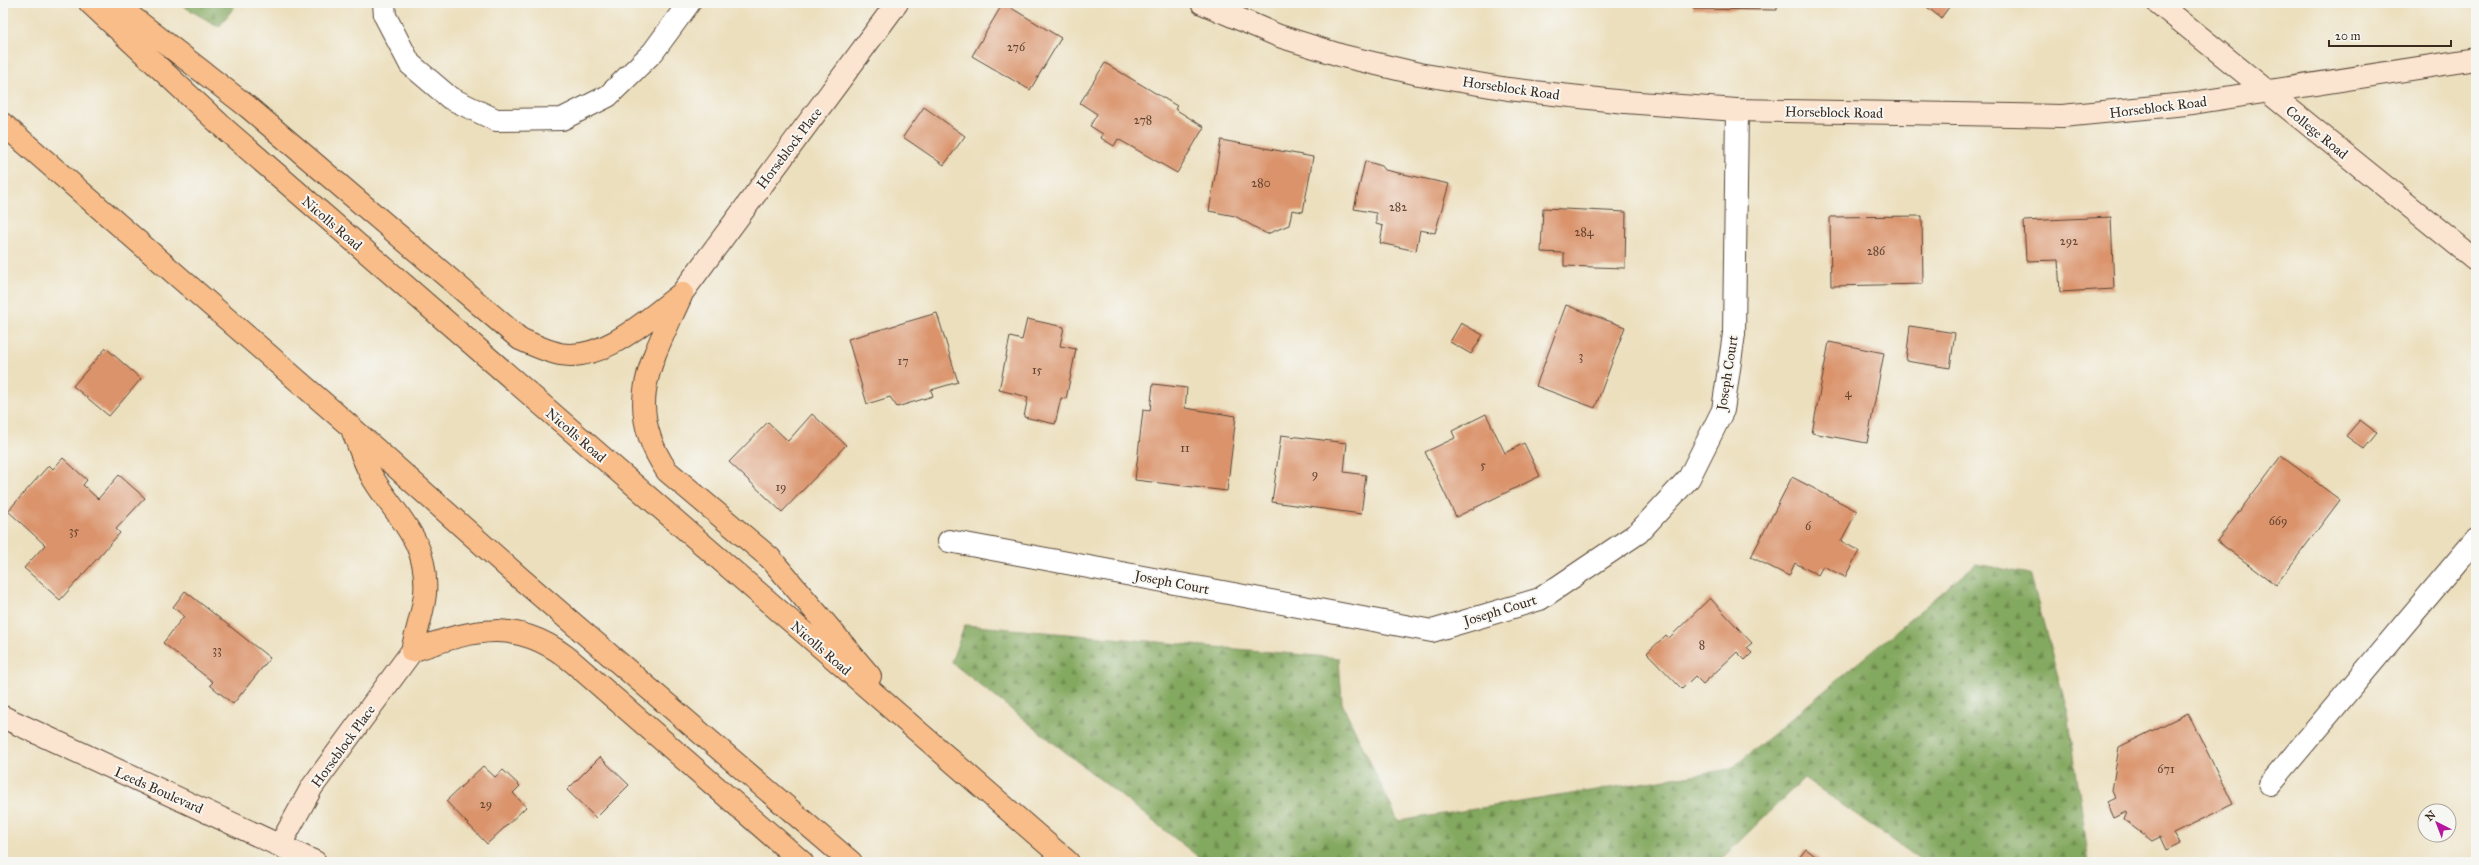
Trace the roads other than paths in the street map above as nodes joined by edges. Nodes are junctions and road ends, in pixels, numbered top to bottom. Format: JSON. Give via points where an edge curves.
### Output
{"nodes":[{"id":1,"x":90,"y":3,"type":"edge"},
{"id":2,"x":114,"y":3,"type":"edge"},
{"id":3,"x":384,"y":3,"type":"edge"},
{"id":4,"x":689,"y":3,"type":"edge"},
{"id":5,"x":897,"y":3,"type":"edge"},
{"id":6,"x":1202,"y":3,"type":"edge"},
{"id":7,"x":2158,"y":3,"type":"edge"},
{"id":8,"x":2476,"y":59,"type":"edge"},
{"id":9,"x":2266,"y":91,"type":"junction"},
{"id":10,"x":1736,"y":110,"type":"junction"},
{"id":11,"x":3,"y":124,"type":"edge"},
{"id":12,"x":2476,"y":260,"type":"edge"},
{"id":13,"x":682,"y":293,"type":"junction"},
{"id":14,"x":351,"y":427,"type":"junction"},
{"id":15,"x":2476,"y":539,"type":"edge"},
{"id":16,"x":948,"y":541,"type":"dead end"},
{"id":17,"x":412,"y":651,"type":"junction"},
{"id":18,"x":3,"y":717,"type":"edge"},
{"id":19,"x":918,"y":732,"type":"junction"},
{"id":20,"x":2270,"y":784,"type":"dead end"},
{"id":21,"x":280,"y":845,"type":"junction"},
{"id":22,"x":315,"y":862,"type":"edge"},
{"id":23,"x":802,"y":862,"type":"edge"},
{"id":24,"x":851,"y":862,"type":"edge"},
{"id":25,"x":1068,"y":862,"type":"edge"}],
"edges":[{"from":1,"to":19,"type":"highway","name":"Nicolls Road","via":[[226,130]]},
{"from":2,"to":13,"type":"highway","via":[[248,107],[520,339],[562,354],[582,353],[604,347],[624,337]]},
{"from":3,"to":4,"type":"street","via":[[385,16],[410,64],[450,98],[496,120],[562,119],[608,96],[653,52]]},
{"from":5,"to":13,"type":"street","name":"Horseblock Place"},
{"from":6,"to":10,"type":"street","name":"Horseblock Road","via":[[1286,38],[1343,56],[1419,74],[1516,90],[1625,102]]},
{"from":7,"to":9,"type":"street","name":"College Road"},
{"from":8,"to":9,"type":"street","name":"Horseblock Road"},
{"from":9,"to":10,"type":"street","name":"Horseblock Road","via":[[2186,104],[2062,116]]},
{"from":9,"to":12,"type":"street","name":"College Road"},
{"from":10,"to":16,"type":"street","name":"Joseph Court","via":[[1734,334],[1724,410],[1689,478],[1638,533],[1540,599],[1432,631]]},
{"from":11,"to":14,"type":"highway"},
{"from":13,"to":19,"type":"highway","via":[[648,369],[644,392],[645,418],[657,456],[667,471],[770,558]]},
{"from":14,"to":17,"type":"highway","via":[[373,479],[412,531],[420,551],[425,594]]},
{"from":14,"to":24,"type":"highway","via":[[520,578]]},
{"from":15,"to":20,"type":"street"},
{"from":17,"to":21,"type":"street","name":"Horseblock Place","via":[[312,787]]},
{"from":17,"to":23,"type":"highway","via":[[478,631],[502,630],[540,639],[564,654]]},
{"from":18,"to":21,"type":"street","name":"Leeds Boulevard"},
{"from":19,"to":25,"type":"highway","name":"Nicolls Road"},
{"from":21,"to":22,"type":"street","name":"Leeds Boulevard"}]}
